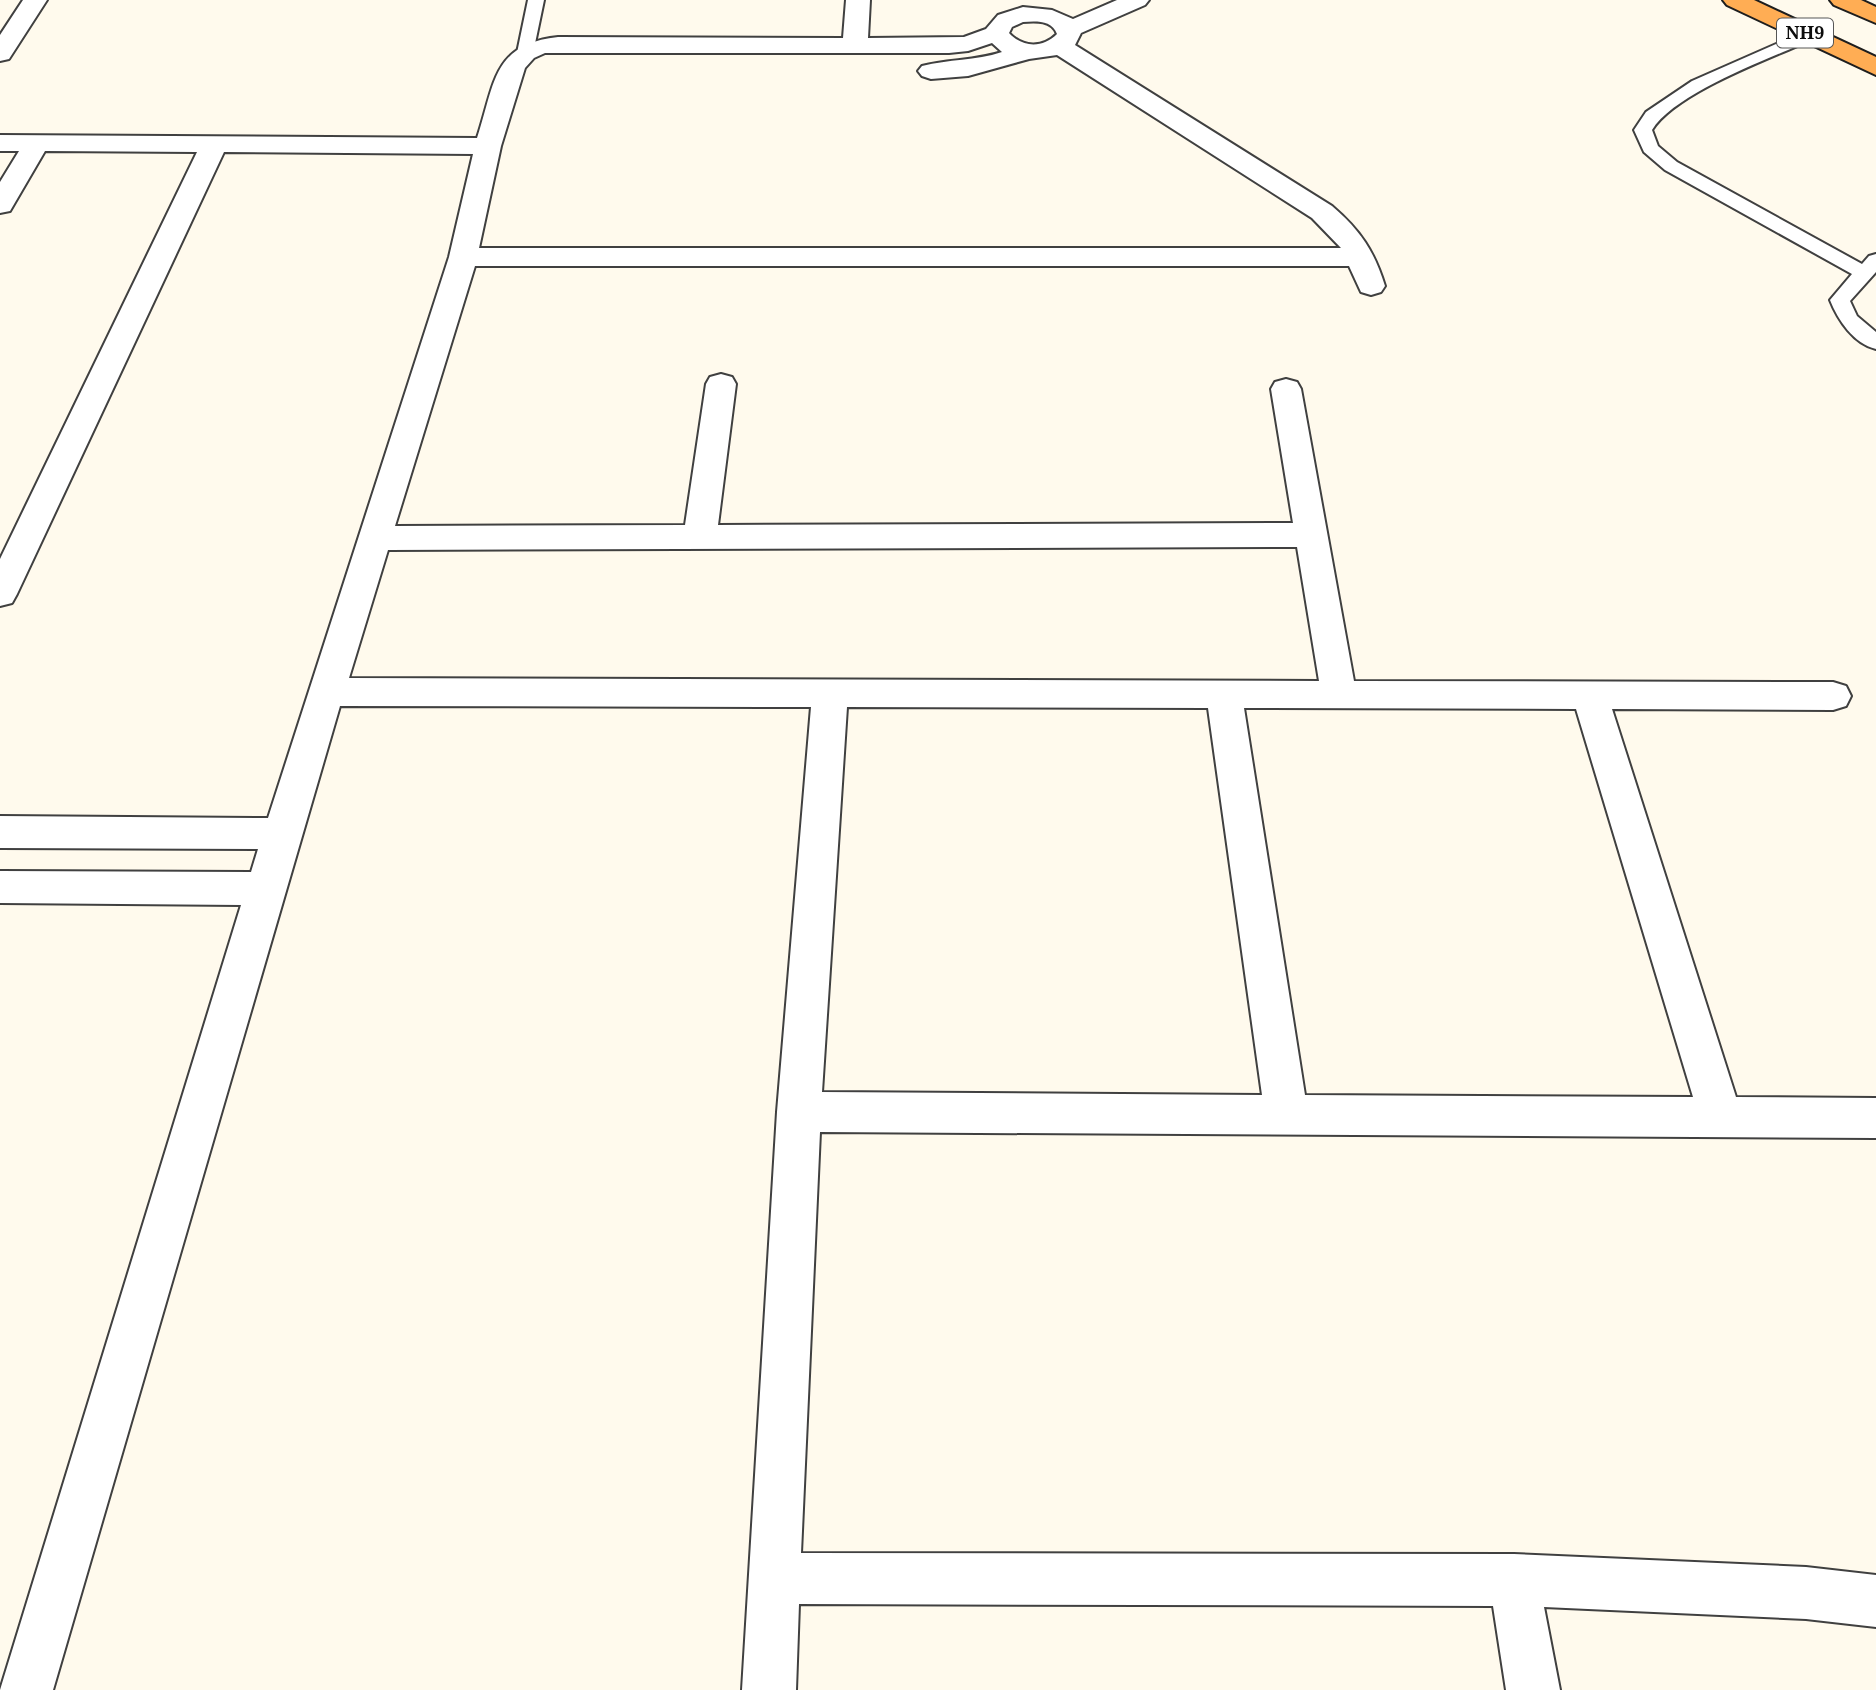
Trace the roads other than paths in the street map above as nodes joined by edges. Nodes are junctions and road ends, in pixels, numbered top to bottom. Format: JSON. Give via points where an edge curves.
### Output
{"nodes":[{"id":1,"x":35,"y":0,"type":"edge"},
{"id":2,"x":536,"y":0,"type":"edge"},
{"id":3,"x":858,"y":0,"type":"edge"},
{"id":4,"x":1089,"y":0,"type":"edge"},
{"id":5,"x":1137,"y":0,"type":"edge"},
{"id":6,"x":1735,"y":0,"type":"edge"},
{"id":7,"x":1842,"y":0,"type":"edge"},
{"id":8,"x":1047,"y":15,"type":"junction"},
{"id":9,"x":1876,"y":16,"type":"edge"},
{"id":10,"x":1001,"y":19,"type":"junction"},
{"id":11,"x":1808,"y":35,"type":"junction"},
{"id":12,"x":1065,"y":38,"type":"junction"},
{"id":13,"x":855,"y":46,"type":"junction"},
{"id":14,"x":1027,"y":51,"type":"junction"},
{"id":15,"x":0,"y":54,"type":"edge"},
{"id":16,"x":519,"y":60,"type":"junction"},
{"id":17,"x":1876,"y":67,"type":"edge"},
{"id":18,"x":558,"y":69,"type":"dead end"},
{"id":19,"x":902,"y":71,"type":"dead end"},
{"id":20,"x":0,"y":143,"type":"edge"},
{"id":21,"x":37,"y":144,"type":"junction"},
{"id":22,"x":214,"y":145,"type":"junction"},
{"id":23,"x":488,"y":146,"type":"junction"},
{"id":24,"x":0,"y":205,"type":"edge"},
{"id":25,"x":463,"y":257,"type":"junction"},
{"id":26,"x":1362,"y":257,"type":"junction"},
{"id":27,"x":1870,"y":267,"type":"edge"},
{"id":28,"x":1371,"y":286,"type":"dead end"},
{"id":29,"x":1876,"y":343,"type":"edge"},
{"id":30,"x":722,"y":384,"type":"dead end"},
{"id":31,"x":1286,"y":389,"type":"dead end"},
{"id":32,"x":1313,"y":535,"type":"junction"},
{"id":33,"x":376,"y":538,"type":"junction"},
{"id":34,"x":700,"y":538,"type":"junction"},
{"id":35,"x":0,"y":594,"type":"edge"},
{"id":36,"x":329,"y":692,"type":"junction"},
{"id":37,"x":831,"y":695,"type":"junction"},
{"id":38,"x":1224,"y":695,"type":"junction"},
{"id":39,"x":1339,"y":695,"type":"junction"},
{"id":40,"x":1590,"y":696,"type":"junction"},
{"id":41,"x":1833,"y":696,"type":"dead end"},
{"id":42,"x":0,"y":832,"type":"edge"},
{"id":43,"x":282,"y":834,"type":"junction"},
{"id":44,"x":0,"y":887,"type":"edge"},
{"id":45,"x":266,"y":889,"type":"junction"},
{"id":46,"x":799,"y":1112,"type":"junction"},
{"id":47,"x":1286,"y":1114,"type":"junction"},
{"id":48,"x":1721,"y":1117,"type":"junction"},
{"id":49,"x":1876,"y":1118,"type":"edge"},
{"id":50,"x":774,"y":1578,"type":"junction"},
{"id":51,"x":1514,"y":1580,"type":"junction"},
{"id":52,"x":1876,"y":1601,"type":"edge"},
{"id":53,"x":26,"y":1690,"type":"edge"},
{"id":54,"x":769,"y":1690,"type":"edge"},
{"id":55,"x":1533,"y":1690,"type":"edge"}],
"edges":[{"from":1,"to":15,"type":"street"},
{"from":2,"to":16,"type":"lane"},
{"from":3,"to":13,"type":"street"},
{"from":4,"to":8,"type":"street"},
{"from":5,"to":12,"type":"street"},
{"from":6,"to":11,"type":"highway","number":"NH9"},
{"from":7,"to":9,"type":"highway","number":"NH9"},
{"from":8,"to":10,"type":"street"},
{"from":8,"to":12,"type":"street","via":[[1057,19]]},
{"from":10,"to":13,"type":"street","via":[[968,44]]},
{"from":10,"to":14,"type":"street","via":[[1006,45]]},
{"from":11,"to":17,"type":"highway","number":"NH9"},
{"from":11,"to":27,"type":"lane","via":[[1699,86],[1652,116],[1643,130],[1650,148],[1671,166]]},
{"from":12,"to":14,"type":"street"},
{"from":12,"to":26,"type":"street","via":[[1322,212],[1341,227]]},
{"from":13,"to":16,"type":"street","via":[[558,44],[540,46]]},
{"from":14,"to":19,"type":"street","via":[[974,69]]},
{"from":16,"to":18,"type":"street"},
{"from":16,"to":23,"type":"street"},
{"from":20,"to":21,"type":"street"},
{"from":21,"to":22,"type":"street"},
{"from":21,"to":24,"type":"street"},
{"from":22,"to":23,"type":"street"},
{"from":22,"to":35,"type":"street"},
{"from":23,"to":25,"type":"street"},
{"from":25,"to":26,"type":"street"},
{"from":25,"to":33,"type":"street"},
{"from":26,"to":28,"type":"street"},
{"from":27,"to":29,"type":"lane","via":[[1840,300],[1848,319]]},
{"from":30,"to":34,"type":"street"},
{"from":31,"to":32,"type":"street"},
{"from":32,"to":34,"type":"street"},
{"from":32,"to":39,"type":"street"},
{"from":33,"to":34,"type":"street"},
{"from":33,"to":36,"type":"street"},
{"from":36,"to":37,"type":"street"},
{"from":36,"to":43,"type":"street"},
{"from":37,"to":38,"type":"street"},
{"from":37,"to":46,"type":"street"},
{"from":38,"to":39,"type":"street"},
{"from":38,"to":47,"type":"street"},
{"from":39,"to":40,"type":"street"},
{"from":40,"to":41,"type":"street"},
{"from":40,"to":48,"type":"street"},
{"from":42,"to":43,"type":"street"},
{"from":43,"to":45,"type":"street"},
{"from":44,"to":45,"type":"street"},
{"from":45,"to":53,"type":"street"},
{"from":46,"to":47,"type":"street"},
{"from":46,"to":50,"type":"street"},
{"from":47,"to":48,"type":"street"},
{"from":48,"to":49,"type":"street"},
{"from":50,"to":51,"type":"street"},
{"from":50,"to":54,"type":"street"},
{"from":51,"to":52,"type":"street","via":[[1806,1592]]},
{"from":51,"to":55,"type":"street"}]}
